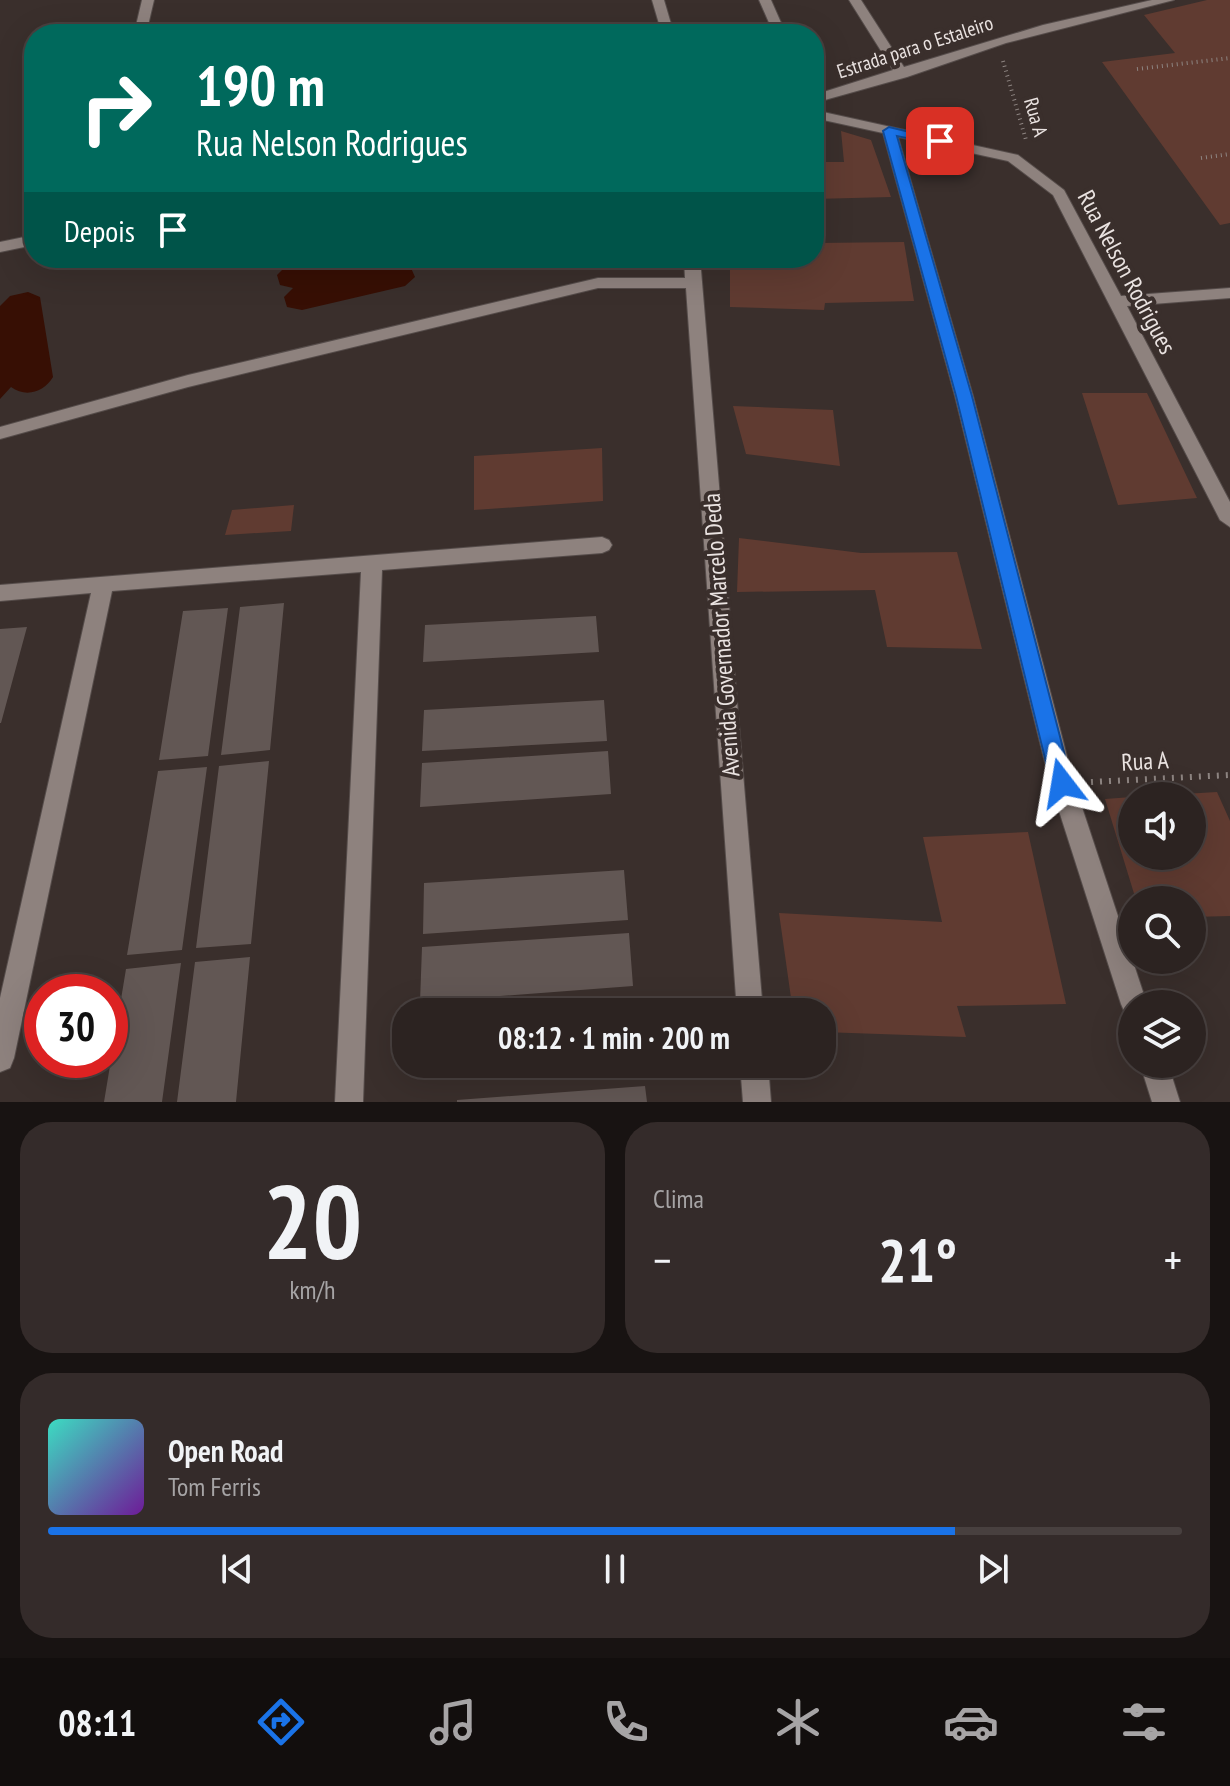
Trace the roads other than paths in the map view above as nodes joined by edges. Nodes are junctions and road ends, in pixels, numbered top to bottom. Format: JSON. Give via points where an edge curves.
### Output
{"nodes":[{"id":1,"x":148,"y":0,"type":"edge"},
{"id":2,"x":658,"y":0,"type":"edge"},
{"id":3,"x":765,"y":0,"type":"edge"},
{"id":4,"x":855,"y":0,"type":"edge"},
{"id":5,"x":1168,"y":0,"type":"edge"},
{"id":6,"x":142,"y":24,"type":"edge"},
{"id":7,"x":665,"y":24,"type":"edge"},
{"id":8,"x":776,"y":24,"type":"edge"},
{"id":9,"x":902,"y":74,"type":"junction"},
{"id":10,"x":824,"y":96,"type":"edge"},
{"id":11,"x":824,"y":116,"type":"edge"},
{"id":12,"x":889,"y":131,"type":"junction"},
{"id":13,"x":24,"y":242,"type":"edge"},
{"id":14,"x":0,"y":247,"type":"edge"},
{"id":15,"x":693,"y":268,"type":"edge"},
{"id":16,"x":694,"y":283,"type":"junction"},
{"id":17,"x":1230,"y":293,"type":"edge"},
{"id":18,"x":1116,"y":302,"type":"junction"},
{"id":19,"x":0,"y":433,"type":"edge"},
{"id":20,"x":1227,"y":509,"type":"edge"},
{"id":21,"x":602,"y":545,"type":"dead end"},
{"id":22,"x":372,"y":562,"type":"junction"},
{"id":23,"x":103,"y":584,"type":"junction"},
{"id":24,"x":0,"y":593,"type":"edge"},
{"id":25,"x":1129,"y":990,"type":"edge"},
{"id":26,"x":749,"y":998,"type":"edge"},
{"id":27,"x":0,"y":1058,"type":"edge"},
{"id":28,"x":755,"y":1078,"type":"edge"},
{"id":29,"x":1158,"y":1078,"type":"edge"},
{"id":30,"x":349,"y":1102,"type":"edge"},
{"id":31,"x":757,"y":1102,"type":"edge"},
{"id":32,"x":1166,"y":1102,"type":"edge"}],
"edges":[{"from":1,"to":6,"type":"street"},
{"from":2,"to":7,"type":"street"},
{"from":3,"to":8,"type":"street"},
{"from":4,"to":9,"type":"street"},
{"from":5,"to":9,"type":"street","name":"Estrada para o Estaleiro","via":[[1077,19]]},
{"from":9,"to":10,"type":"street","name":"Estrada para o Estaleiro"},
{"from":11,"to":12,"type":"street","name":"Rua Nelson Rodrigues"},
{"from":12,"to":18,"type":"street","name":"Rua Nelson Rodrigues","via":[[1013,158],[1059,193]]},
{"from":12,"to":25,"type":"street","via":[[964,396],[1062,783]]},
{"from":13,"to":14,"type":"street"},
{"from":15,"to":16,"type":"street","name":"Avenida Governador Marcelo Deda"},
{"from":16,"to":19,"type":"street","via":[[598,283],[188,381]]},
{"from":16,"to":26,"type":"street","name":"Avenida Governador Marcelo Deda"},
{"from":17,"to":18,"type":"street"},
{"from":18,"to":20,"type":"street","name":"Rua Nelson Rodrigues"},
{"from":21,"to":22,"type":"street"},
{"from":22,"to":23,"type":"street"},
{"from":22,"to":30,"type":"street"},
{"from":23,"to":24,"type":"street"},
{"from":23,"to":27,"type":"street"},
{"from":28,"to":31,"type":"street"},
{"from":29,"to":32,"type":"street"}]}
